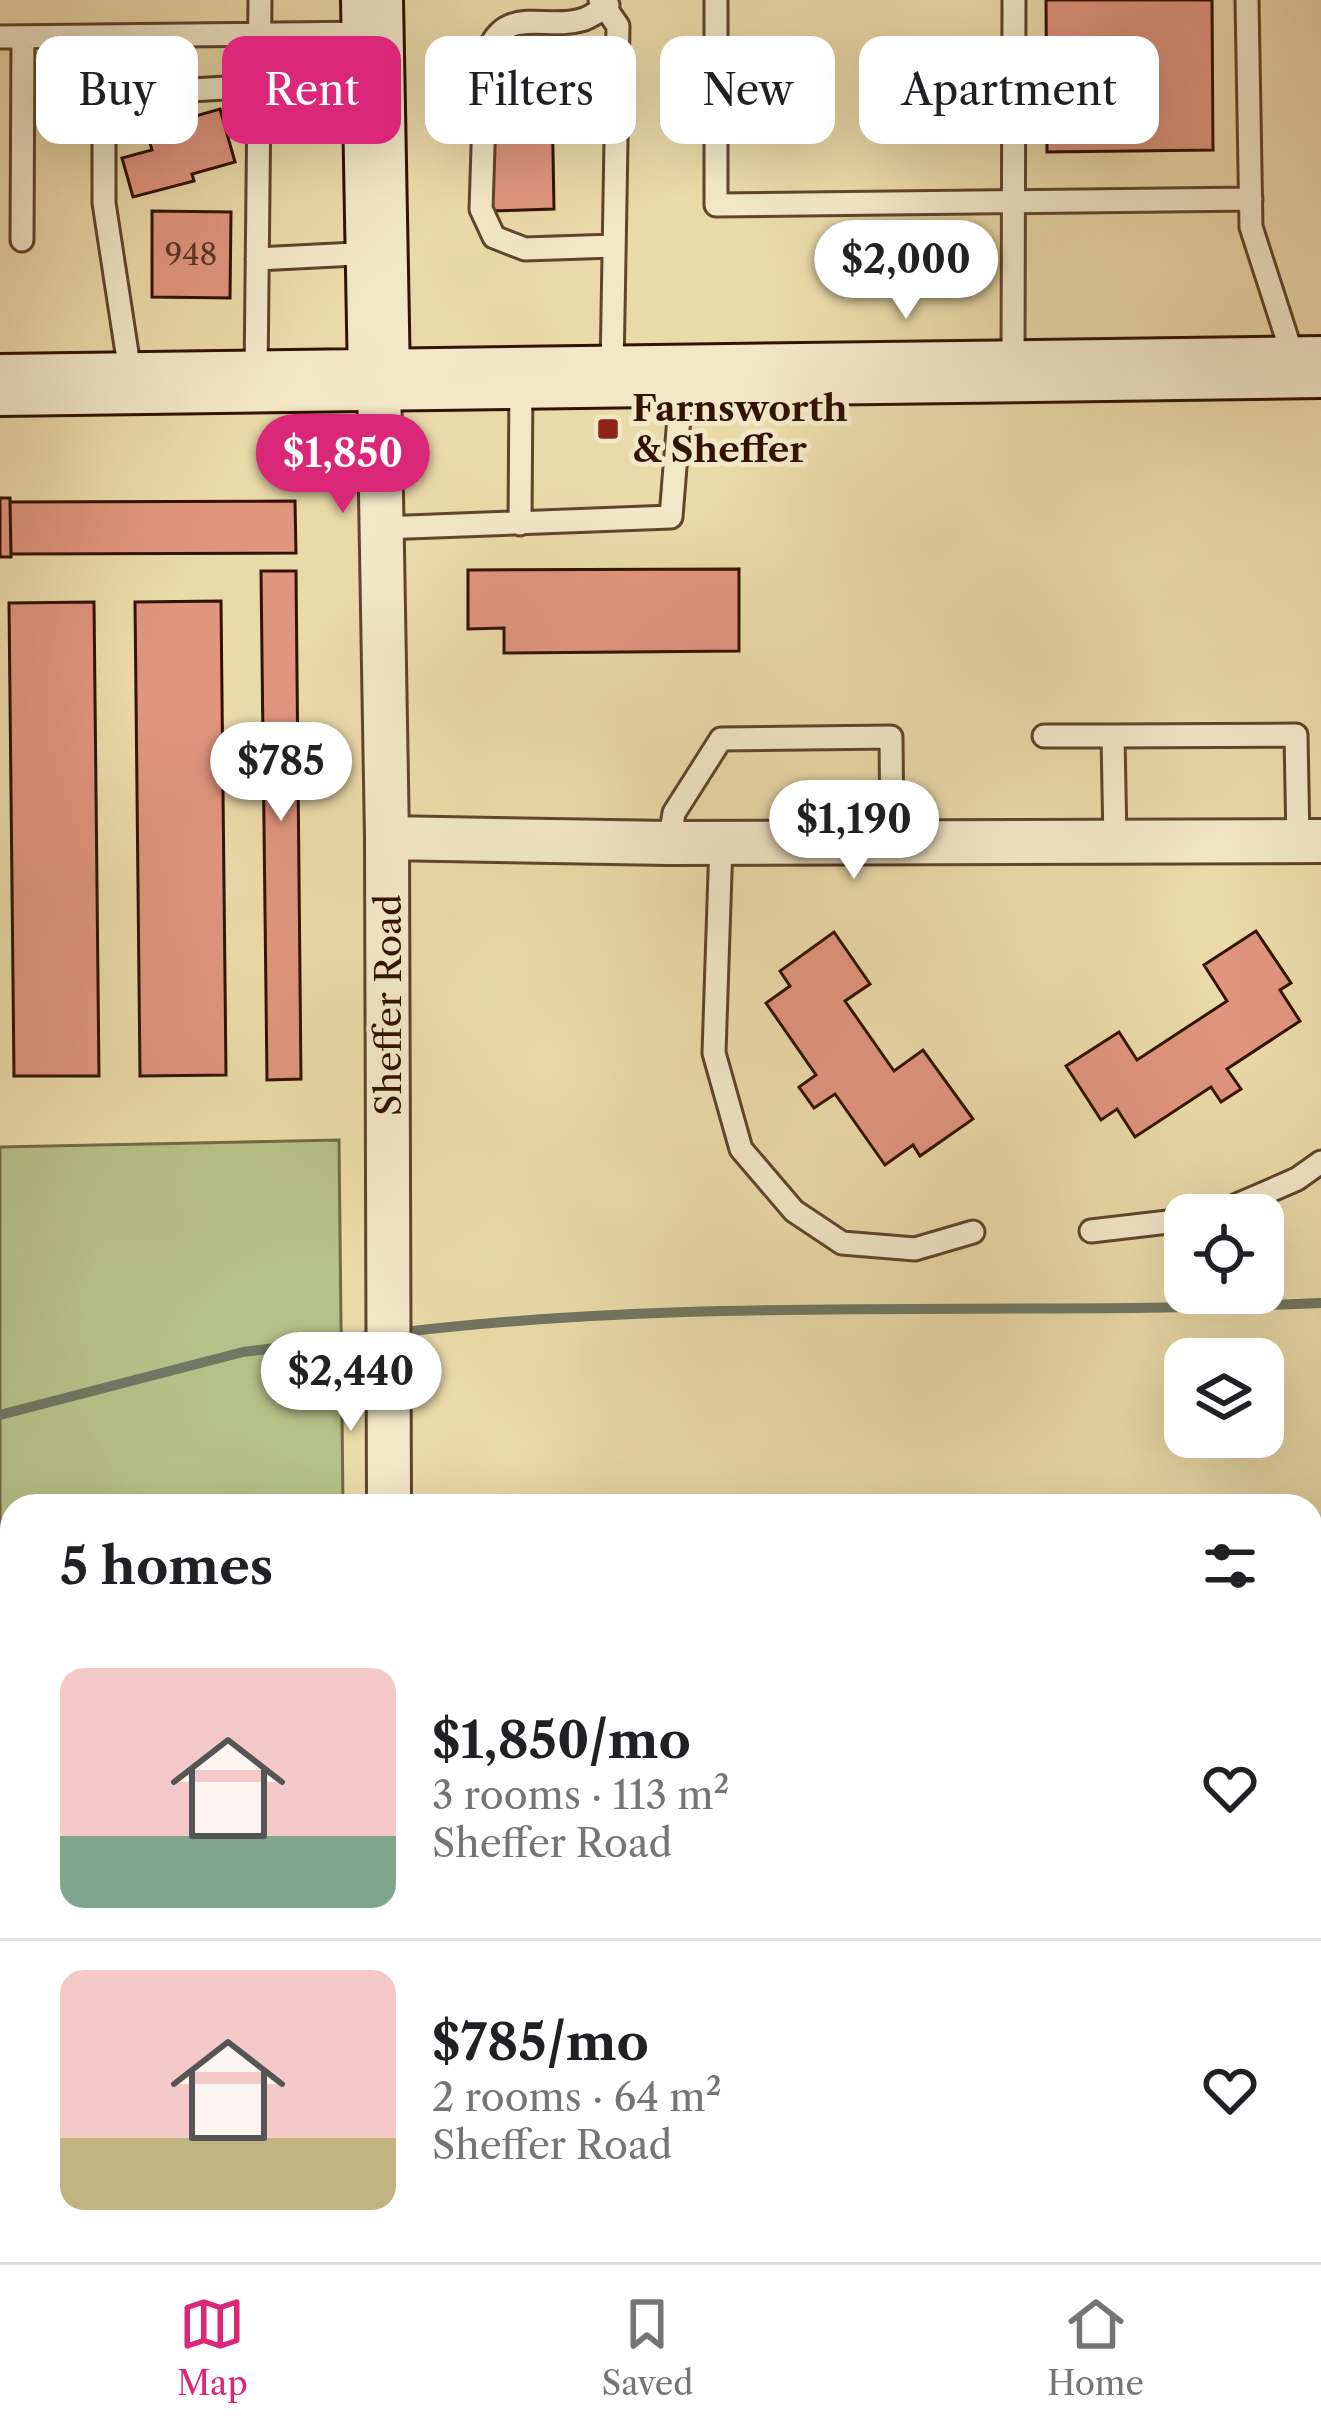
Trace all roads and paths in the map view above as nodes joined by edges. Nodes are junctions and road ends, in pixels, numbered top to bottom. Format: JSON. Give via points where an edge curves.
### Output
{"nodes":[{"id":1,"x":260,"y":0,"type":"edge"},
{"id":2,"x":716,"y":0,"type":"edge"},
{"id":3,"x":1014,"y":0,"type":"edge"},
{"id":4,"x":1247,"y":0,"type":"edge"},
{"id":5,"x":604,"y":3,"type":"edge"},
{"id":6,"x":372,"y":17,"type":"edge"},
{"id":7,"x":261,"y":34,"type":"junction"},
{"id":8,"x":123,"y":36,"type":"edge"},
{"id":9,"x":12,"y":37,"type":"edge"},
{"id":10,"x":104,"y":144,"type":"edge"},
{"id":11,"x":260,"y":144,"type":"edge"},
{"id":12,"x":374,"y":144,"type":"edge"},
{"id":13,"x":1251,"y":199,"type":"junction"},
{"id":14,"x":1011,"y":200,"type":"junction"},
{"id":15,"x":22,"y":240,"type":"dead end"},
{"id":16,"x":614,"y":246,"type":"junction"},
{"id":17,"x":376,"y":253,"type":"junction"},
{"id":18,"x":257,"y":259,"type":"junction"},
{"id":19,"x":1308,"y":367,"type":"edge"},
{"id":20,"x":1013,"y":369,"type":"junction"},
{"id":21,"x":612,"y":374,"type":"junction"},
{"id":22,"x":683,"y":374,"type":"junction"},
{"id":23,"x":521,"y":375,"type":"junction"},
{"id":24,"x":379,"y":380,"type":"junction"},
{"id":25,"x":256,"y":381,"type":"junction"},
{"id":26,"x":131,"y":382,"type":"junction"},
{"id":27,"x":0,"y":385,"type":"edge"},
{"id":28,"x":520,"y":524,"type":"junction"},
{"id":29,"x":382,"y":528,"type":"junction"},
{"id":30,"x":1044,"y":736,"type":"dead end"},
{"id":31,"x":1113,"y":736,"type":"junction"},
{"id":32,"x":387,"y":838,"type":"junction"},
{"id":33,"x":892,"y":842,"type":"junction"},
{"id":34,"x":1115,"y":842,"type":"junction"},
{"id":35,"x":1309,"y":842,"type":"edge"},
{"id":36,"x":669,"y":843,"type":"junction"},
{"id":37,"x":721,"y":843,"type":"junction"},
{"id":38,"x":1321,"y":1162,"type":"edge"},
{"id":39,"x":1262,"y":1194,"type":"edge"},
{"id":40,"x":1164,"y":1222,"type":"edge"},
{"id":41,"x":1091,"y":1231,"type":"dead end"},
{"id":42,"x":973,"y":1232,"type":"dead end"},
{"id":43,"x":389,"y":1494,"type":"edge"}],
"edges":[{"from":1,"to":7,"type":"lane"},
{"from":2,"to":14,"type":"lane","via":[[716,205]]},
{"from":3,"to":14,"type":"lane"},
{"from":4,"to":13,"type":"lane"},
{"from":5,"to":16,"type":"lane","via":[[617,26]]},
{"from":5,"to":16,"type":"lane","via":[[579,22],[537,19],[504,28],[491,41],[481,208],[494,237],[525,249]]},
{"from":6,"to":7,"type":"lane"},
{"from":7,"to":8,"type":"lane"},
{"from":9,"to":15,"type":"lane"},
{"from":10,"to":26,"type":"lane","via":[[104,203]]},
{"from":11,"to":18,"type":"lane"},
{"from":12,"to":17,"type":"main road","name":"Sheffer Road"},
{"from":13,"to":14,"type":"lane"},
{"from":13,"to":19,"type":"lane","via":[[1252,227]]},
{"from":14,"to":20,"type":"lane"},
{"from":16,"to":21,"type":"lane"},
{"from":17,"to":18,"type":"lane"},
{"from":17,"to":24,"type":"main road","name":"Sheffer Road"},
{"from":18,"to":25,"type":"lane"},
{"from":19,"to":20,"type":"main road"},
{"from":20,"to":22,"type":"main road"},
{"from":21,"to":22,"type":"main road"},
{"from":21,"to":23,"type":"main road"},
{"from":22,"to":28,"type":"lane","via":[[671,517]]},
{"from":23,"to":24,"type":"main road"},
{"from":23,"to":28,"type":"lane"},
{"from":24,"to":25,"type":"main road"},
{"from":24,"to":29,"type":"street","name":"Sheffer Road"},
{"from":25,"to":26,"type":"main road"},
{"from":26,"to":27,"type":"main road"},
{"from":28,"to":29,"type":"lane"},
{"from":29,"to":32,"type":"street","name":"Sheffer Road"},
{"from":30,"to":31,"type":"lane"},
{"from":31,"to":34,"type":"lane"},
{"from":31,"to":35,"type":"lane","via":[[1296,735]]},
{"from":32,"to":36,"type":"street"},
{"from":32,"to":43,"type":"street","name":"Sheffer Road"},
{"from":33,"to":34,"type":"street"},
{"from":33,"to":36,"type":"lane","via":[[891,737],[721,739],[674,813]]},
{"from":33,"to":37,"type":"street"},
{"from":34,"to":35,"type":"street"},
{"from":36,"to":37,"type":"street"},
{"from":37,"to":42,"type":"lane","via":[[714,1052],[741,1149],[794,1210],[842,1243],[915,1249]]},
{"from":38,"to":39,"type":"lane"},
{"from":40,"to":41,"type":"lane"}]}
